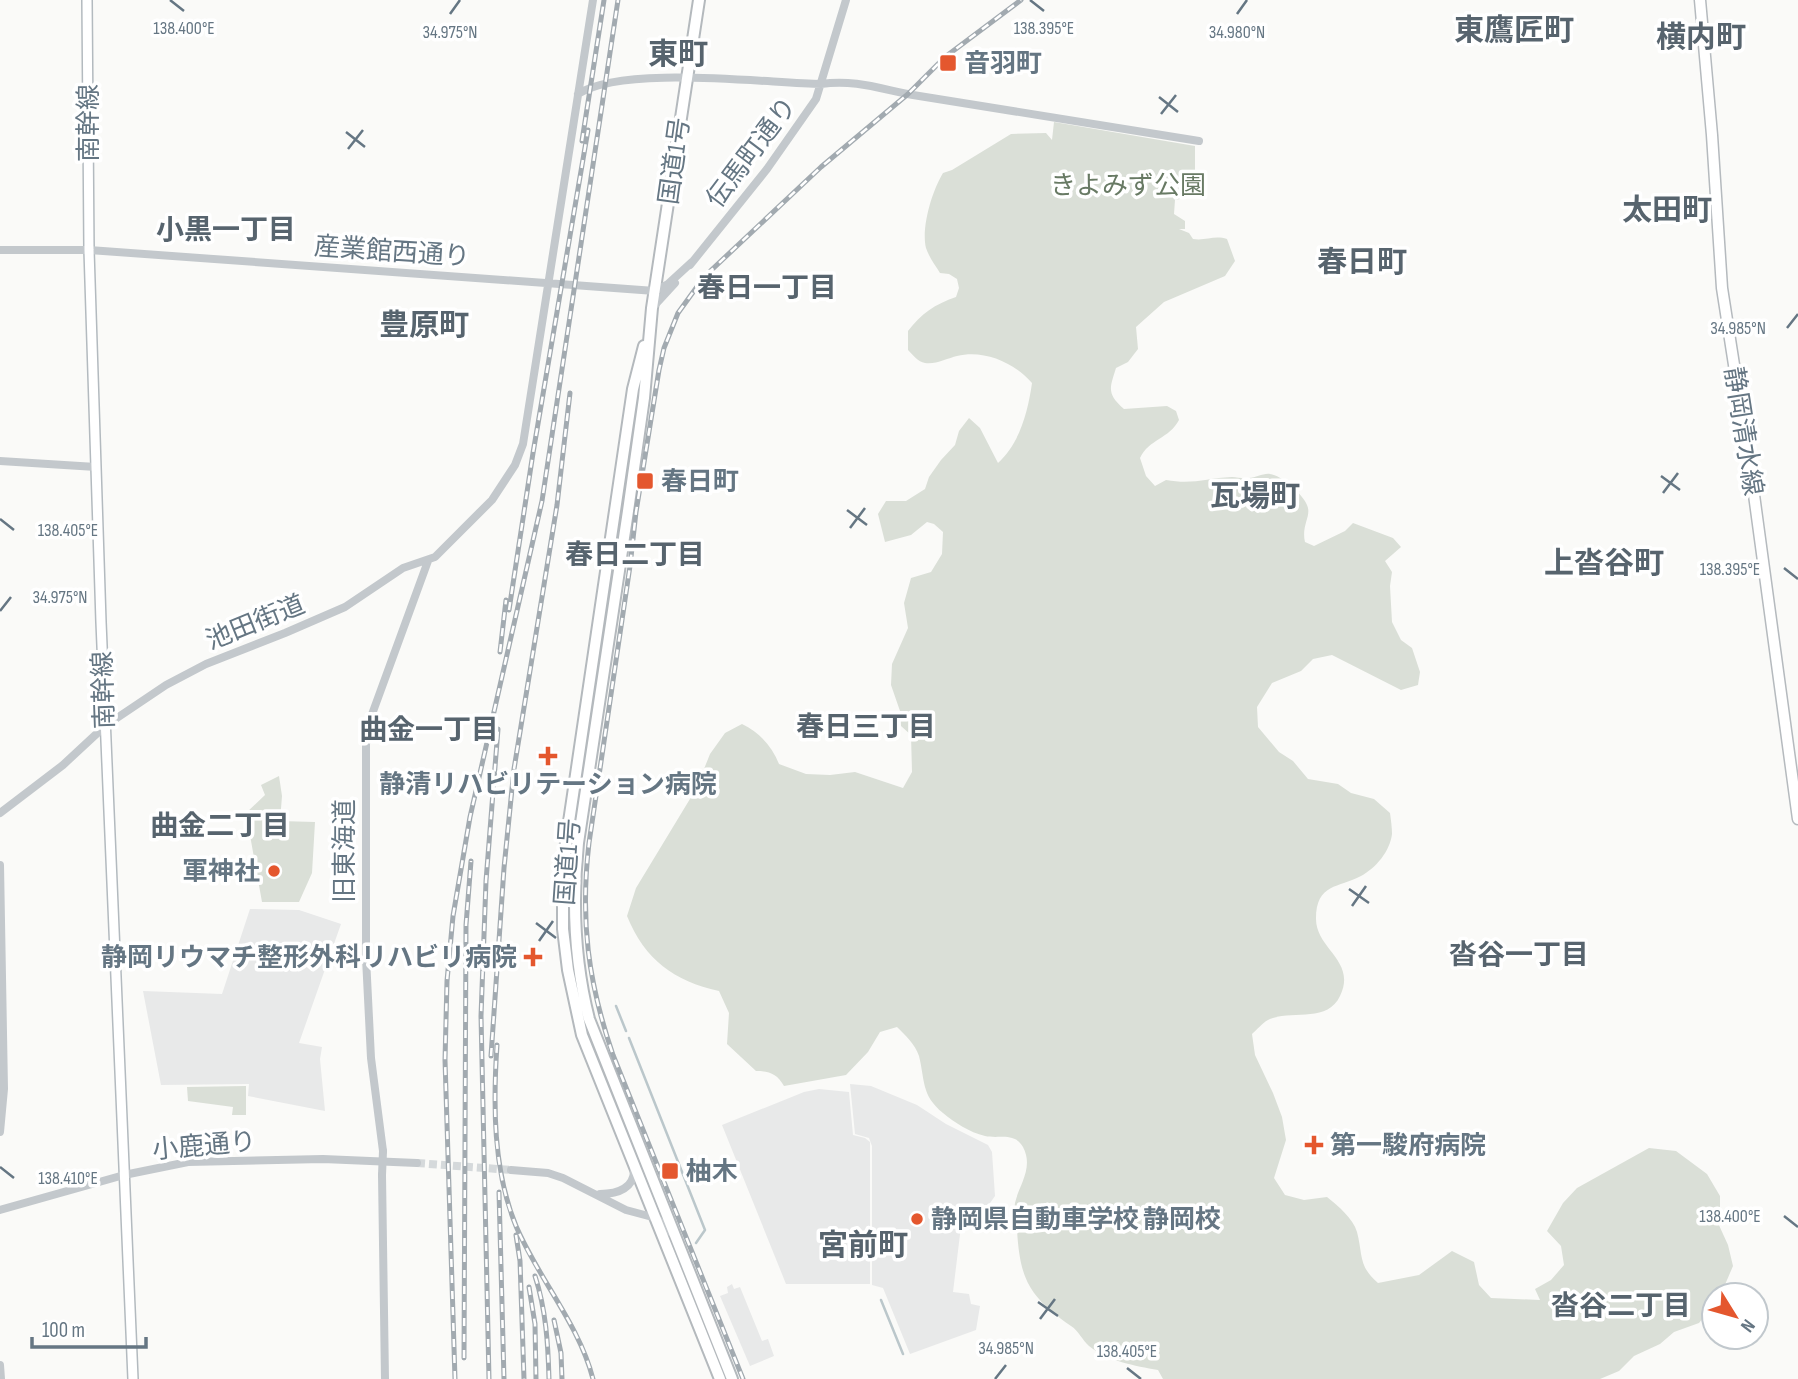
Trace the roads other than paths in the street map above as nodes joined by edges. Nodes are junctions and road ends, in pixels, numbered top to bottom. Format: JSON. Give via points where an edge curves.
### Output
{"nodes":[{"id":1,"x":87,"y":0,"type":"edge"},
{"id":2,"x":593,"y":0,"type":"edge"},
{"id":3,"x":699,"y":0,"type":"edge"},
{"id":4,"x":846,"y":0,"type":"edge"},
{"id":5,"x":1700,"y":0,"type":"edge"},
{"id":6,"x":687,"y":78,"type":"junction"},
{"id":7,"x":821,"y":84,"type":"junction"},
{"id":8,"x":578,"y":94,"type":"junction"},
{"id":9,"x":1199,"y":141,"type":"dead end"},
{"id":10,"x":0,"y":250,"type":"edge"},
{"id":11,"x":89,"y":250,"type":"junction"},
{"id":12,"x":692,"y":262,"type":"junction"},
{"id":13,"x":550,"y":283,"type":"junction"},
{"id":14,"x":655,"y":291,"type":"junction"},
{"id":15,"x":652,"y":308,"type":"junction"},
{"id":16,"x":650,"y":323,"type":"junction"},
{"id":17,"x":0,"y":461,"type":"edge"},
{"id":18,"x":96,"y":467,"type":"junction"},
{"id":19,"x":428,"y":561,"type":"junction"},
{"id":20,"x":105,"y":726,"type":"junction"},
{"id":21,"x":0,"y":813,"type":"edge"},
{"id":22,"x":1798,"y":819,"type":"edge"},
{"id":23,"x":0,"y":865,"type":"edge"},
{"id":24,"x":0,"y":1132,"type":"edge"},
{"id":25,"x":634,"y":1162,"type":"junction"},
{"id":26,"x":417,"y":1163,"type":"tunnel mouth"},
{"id":27,"x":512,"y":1170,"type":"tunnel mouth"},
{"id":28,"x":124,"y":1175,"type":"junction"},
{"id":29,"x":657,"y":1193,"type":"junction"},
{"id":30,"x":597,"y":1194,"type":"junction"},
{"id":31,"x":0,"y":1210,"type":"edge"},
{"id":32,"x":656,"y":1218,"type":"junction"},
{"id":33,"x":675,"y":1236,"type":"junction"},
{"id":34,"x":0,"y":1365,"type":"edge"},
{"id":35,"x":1,"y":1379,"type":"edge"},
{"id":36,"x":133,"y":1379,"type":"edge"},
{"id":37,"x":385,"y":1379,"type":"edge"},
{"id":38,"x":720,"y":1379,"type":"edge"},
{"id":39,"x":732,"y":1379,"type":"edge"}],
"edges":[{"from":1,"to":11,"type":"main road","name":"南幹線"},
{"from":2,"to":8,"type":"street","name":"池田街道"},
{"from":3,"to":6,"type":"highway","name":"国道1号"},
{"from":4,"to":7,"type":"street","name":"伝馬町通り"},
{"from":5,"to":22,"type":"main road","name":"静岡清水線","via":[[1722,288]]},
{"from":6,"to":7,"type":"street"},
{"from":6,"to":8,"type":"street","via":[[624,81]]},
{"from":6,"to":14,"type":"highway","name":"国道1号"},
{"from":7,"to":9,"type":"street","via":[[877,85],[908,94]]},
{"from":7,"to":12,"type":"street","name":"伝馬町通り","via":[[816,99],[767,169]]},
{"from":8,"to":13,"type":"street","name":"池田街道"},
{"from":10,"to":11,"type":"street","name":"産業館西通り"},
{"from":11,"to":13,"type":"street","name":"産業館西通り"},
{"from":11,"to":18,"type":"main road","name":"南幹線"},
{"from":12,"to":14,"type":"street"},
{"from":12,"to":15,"type":"street","name":"伝馬町通り"},
{"from":13,"to":14,"type":"street","name":"産業館西通り"},
{"from":13,"to":19,"type":"street","name":"池田街道","via":[[523,444],[515,465],[483,511]]},
{"from":14,"to":15,"type":"highway","name":"国道1号"},
{"from":15,"to":16,"type":"highway","name":"国道1号"},
{"from":16,"to":25,"type":"highway","name":"国道1号","via":[[633,389],[563,879],[563,929],[576,1014]]},
{"from":16,"to":29,"type":"highway","name":"国道1号","via":[[644,398],[578,843],[574,921],[589,1018]]},
{"from":17,"to":18,"type":"street"},
{"from":18,"to":20,"type":"main road","name":"南幹線"},
{"from":19,"to":20,"type":"street","name":"池田街道","via":[[403,568],[345,607],[206,664]]},
{"from":19,"to":37,"type":"street","name":"旧東海道","bridge":true,"via":[[371,717],[366,744],[366,958],[370,1058],[383,1151]]},
{"from":20,"to":21,"type":"street","name":"池田街道"},
{"from":20,"to":28,"type":"main road","name":"南幹線"},
{"from":23,"to":24,"type":"street","via":[[4,1089]]},
{"from":25,"to":30,"type":"street","via":[[634,1176],[626,1188]]},
{"from":25,"to":32,"type":"highway","name":"国道1号"},
{"from":26,"to":28,"type":"street","name":"小鹿通り","via":[[201,1161]]},
{"from":27,"to":30,"type":"street","via":[[548,1173]]},
{"from":28,"to":31,"type":"street","name":"小鹿通り"},
{"from":28,"to":36,"type":"main road","name":"南幹線"},
{"from":29,"to":32,"type":"street"},
{"from":29,"to":33,"type":"highway","name":"国道1号"},
{"from":30,"to":32,"type":"street","via":[[626,1210]]},
{"from":32,"to":33,"type":"street"},
{"from":32,"to":38,"type":"highway","name":"国道1号"},
{"from":33,"to":39,"type":"highway","name":"国道1号"},
{"from":34,"to":35,"type":"street"}]}
